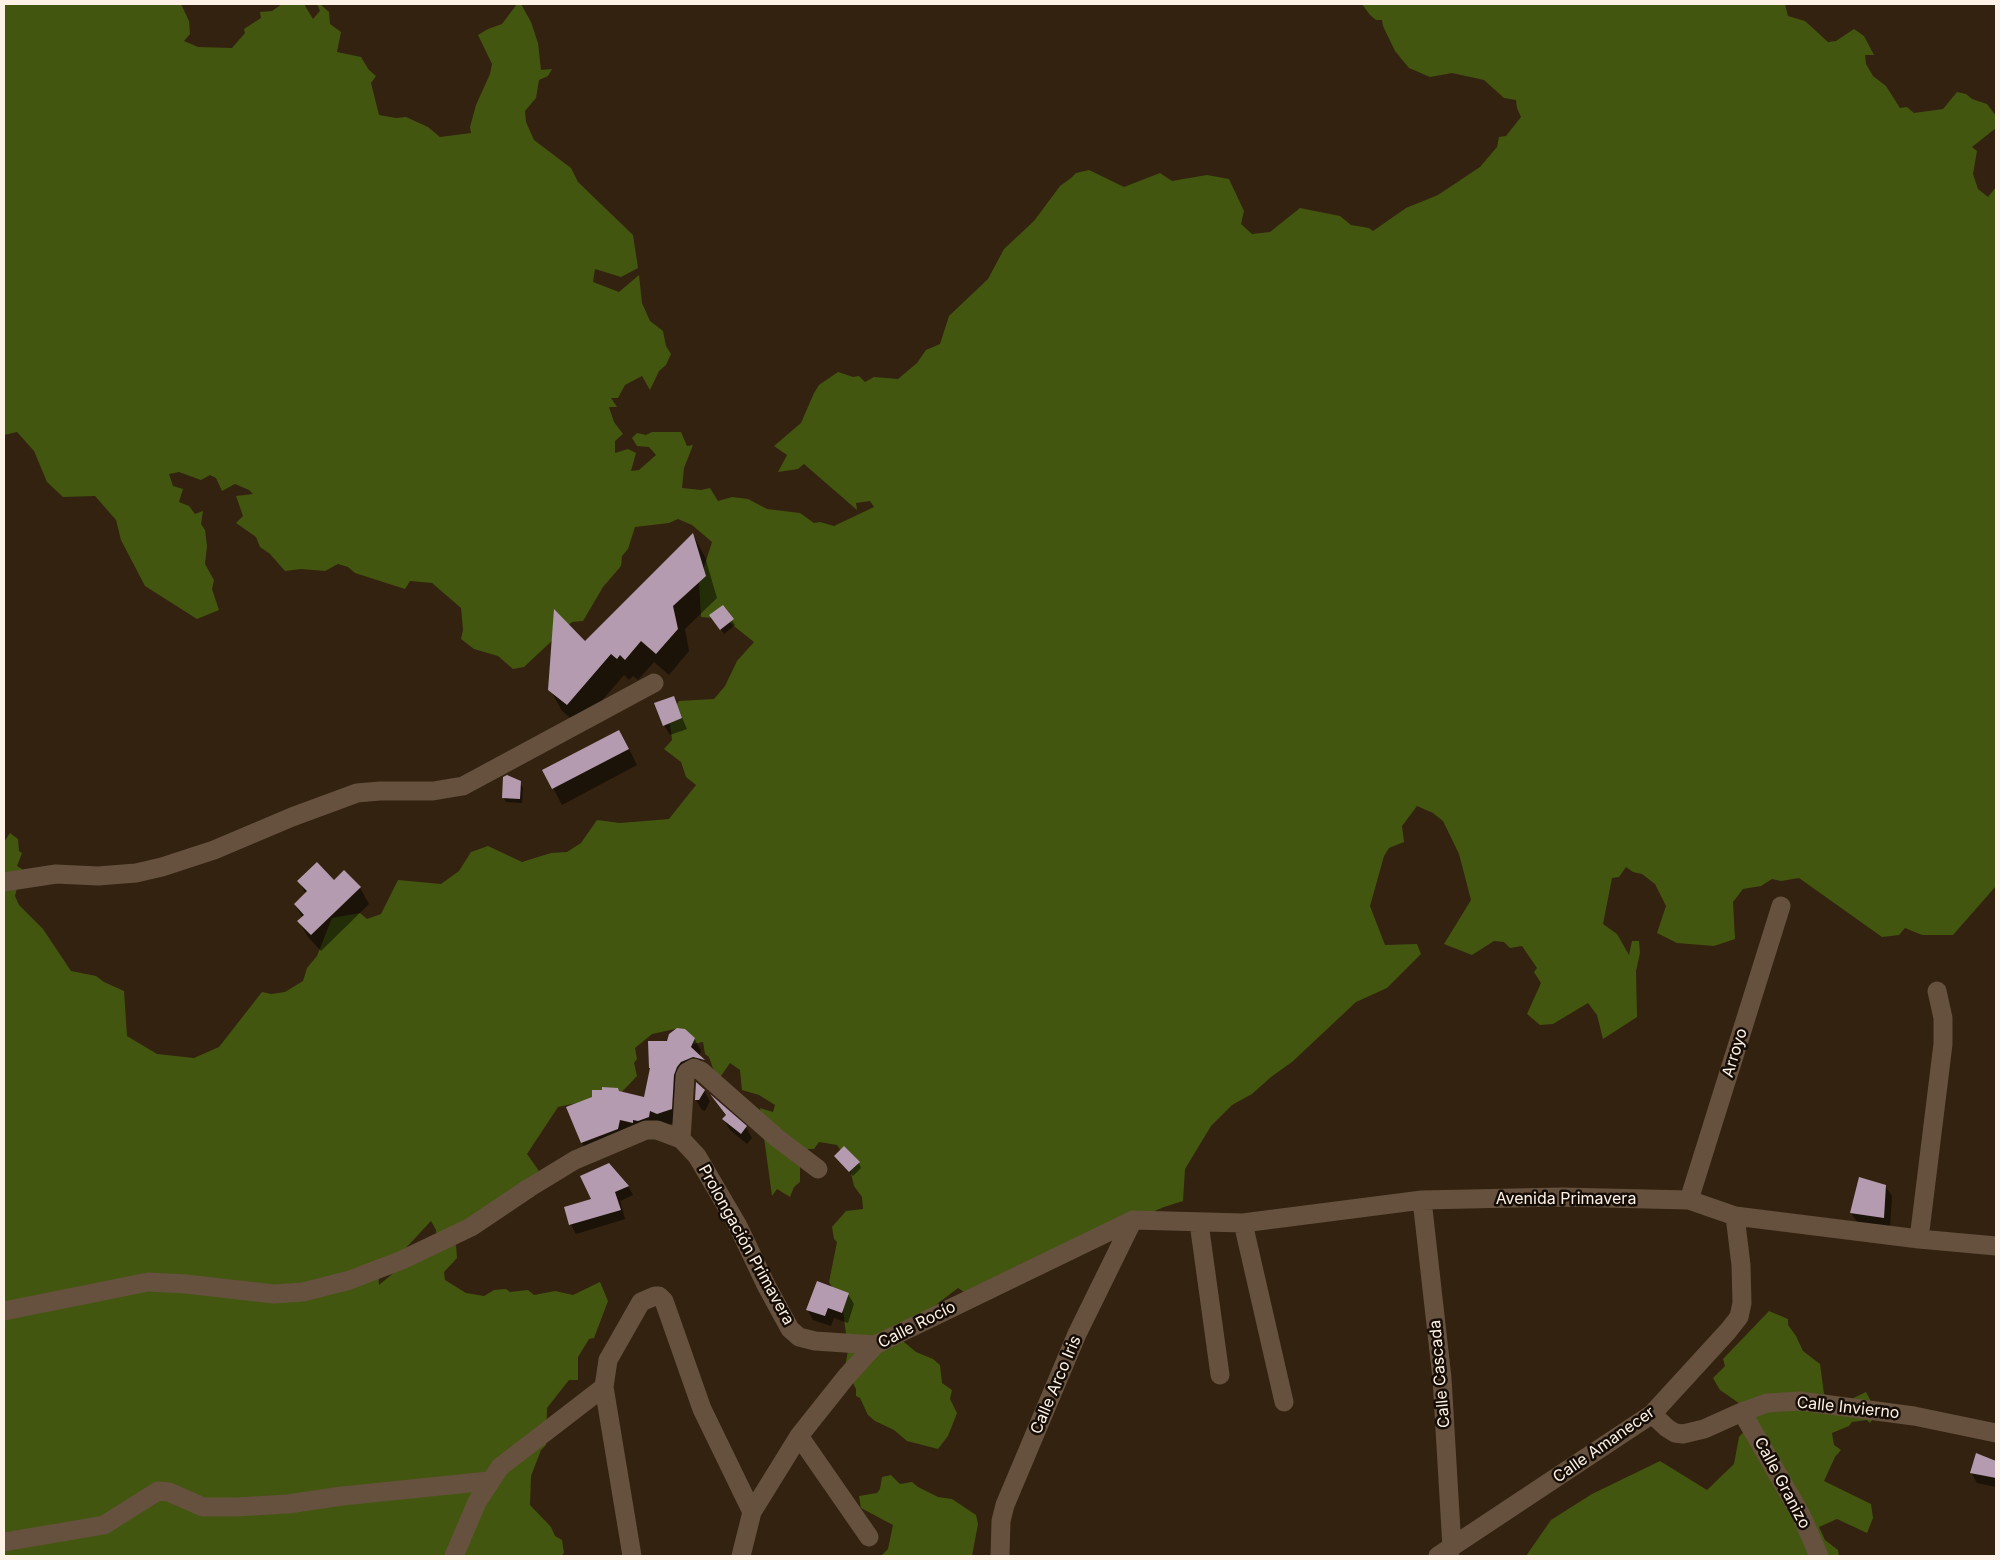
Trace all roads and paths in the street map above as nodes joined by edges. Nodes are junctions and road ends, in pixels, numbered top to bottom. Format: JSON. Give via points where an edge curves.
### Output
{"nodes":[{"id":1,"x":654,"y":683,"type":"dead end"},
{"id":2,"x":4,"y":882,"type":"edge"},
{"id":3,"x":1781,"y":906,"type":"dead end"},
{"id":4,"x":1937,"y":991,"type":"dead end"},
{"id":5,"x":682,"y":1139,"type":"junction"},
{"id":6,"x":818,"y":1169,"type":"dead end"},
{"id":7,"x":1422,"y":1200,"type":"junction"},
{"id":8,"x":1689,"y":1200,"type":"junction"},
{"id":9,"x":1735,"y":1216,"type":"junction"},
{"id":10,"x":1133,"y":1220,"type":"junction"},
{"id":11,"x":1199,"y":1223,"type":"junction"},
{"id":12,"x":1243,"y":1223,"type":"junction"},
{"id":13,"x":1918,"y":1239,"type":"junction"},
{"id":14,"x":1996,"y":1246,"type":"edge"},
{"id":15,"x":4,"y":1311,"type":"edge"},
{"id":16,"x":875,"y":1344,"type":"junction"},
{"id":17,"x":1220,"y":1375,"type":"dead end"},
{"id":18,"x":604,"y":1388,"type":"junction"},
{"id":19,"x":1284,"y":1402,"type":"dead end"},
{"id":20,"x":1742,"y":1412,"type":"junction"},
{"id":21,"x":1652,"y":1414,"type":"junction"},
{"id":22,"x":1996,"y":1433,"type":"edge"},
{"id":23,"x":799,"y":1436,"type":"junction"},
{"id":24,"x":490,"y":1481,"type":"junction"},
{"id":25,"x":752,"y":1512,"type":"junction"},
{"id":26,"x":870,"y":1537,"type":"dead end"},
{"id":27,"x":4,"y":1542,"type":"edge"},
{"id":28,"x":1445,"y":1552,"type":"edge"},
{"id":29,"x":454,"y":1556,"type":"edge"},
{"id":30,"x":632,"y":1556,"type":"edge"},
{"id":31,"x":740,"y":1556,"type":"edge"},
{"id":32,"x":1000,"y":1556,"type":"edge"},
{"id":33,"x":1819,"y":1556,"type":"edge"}],
"edges":[{"from":1,"to":2,"type":"street","via":[[463,786],[433,791],[357,793],[214,850],[136,873],[98,876],[56,874]]},
{"from":3,"to":8,"type":"street","name":"Arroyo"},
{"from":4,"to":13,"type":"street","via":[[1944,1018],[1943,1044]]},
{"from":5,"to":6,"type":"street","via":[[685,1076],[694,1068]]},
{"from":5,"to":15,"type":"street","via":[[667,1132],[646,1130],[576,1160],[472,1227],[402,1260],[350,1280],[303,1292],[274,1294],[148,1282]]},
{"from":5,"to":16,"type":"street","name":"Prolongación Primavera","via":[[713,1181],[790,1328],[805,1340]]},
{"from":7,"to":8,"type":"street","name":"Avenida Primavera","via":[[1562,1197]]},
{"from":7,"to":12,"type":"street","name":"Avenida Primavera"},
{"from":7,"to":28,"type":"street","name":"Calle Cascada","via":[[1442,1378]]},
{"from":8,"to":9,"type":"street","name":"Avenida Primavera"},
{"from":9,"to":13,"type":"street","name":"Avenida Primavera"},
{"from":9,"to":21,"type":"street","name":"Calle Amanecer","via":[[1743,1287],[1739,1317]]},
{"from":10,"to":11,"type":"street","name":"Avenida Primavera"},
{"from":10,"to":16,"type":"street","name":"Calle Rocío"},
{"from":10,"to":32,"type":"street","name":"Calle Arco Iris","via":[[1077,1334],[1005,1505]]},
{"from":11,"to":12,"type":"street","name":"Avenida Primavera"},
{"from":11,"to":17,"type":"street"},
{"from":12,"to":19,"type":"street"},
{"from":13,"to":14,"type":"street","name":"Avenida Primavera"},
{"from":16,"to":23,"type":"street","name":"Calle Rocío"},
{"from":18,"to":24,"type":"street","via":[[500,1467]]},
{"from":18,"to":25,"type":"street","via":[[608,1360],[640,1302],[658,1296],[664,1301],[702,1409]]},
{"from":18,"to":30,"type":"street"},
{"from":20,"to":21,"type":"street","name":"Calle Invierno","via":[[1704,1429],[1683,1434],[1667,1428]]},
{"from":20,"to":22,"type":"street","name":"Calle Invierno","via":[[1767,1403],[1800,1401],[1914,1416]]},
{"from":20,"to":33,"type":"street","name":"Calle Granizo","via":[[1801,1515]]},
{"from":21,"to":28,"type":"street","name":"Calle Amanecer"},
{"from":23,"to":25,"type":"street","name":"Calle Rocío"},
{"from":23,"to":26,"type":"street"},
{"from":24,"to":27,"type":"street","via":[[236,1507],[203,1507],[169,1492],[158,1491],[104,1525]]},
{"from":24,"to":29,"type":"street","via":[[477,1502]]},
{"from":25,"to":31,"type":"street","name":"Calle Rocío"}]}
